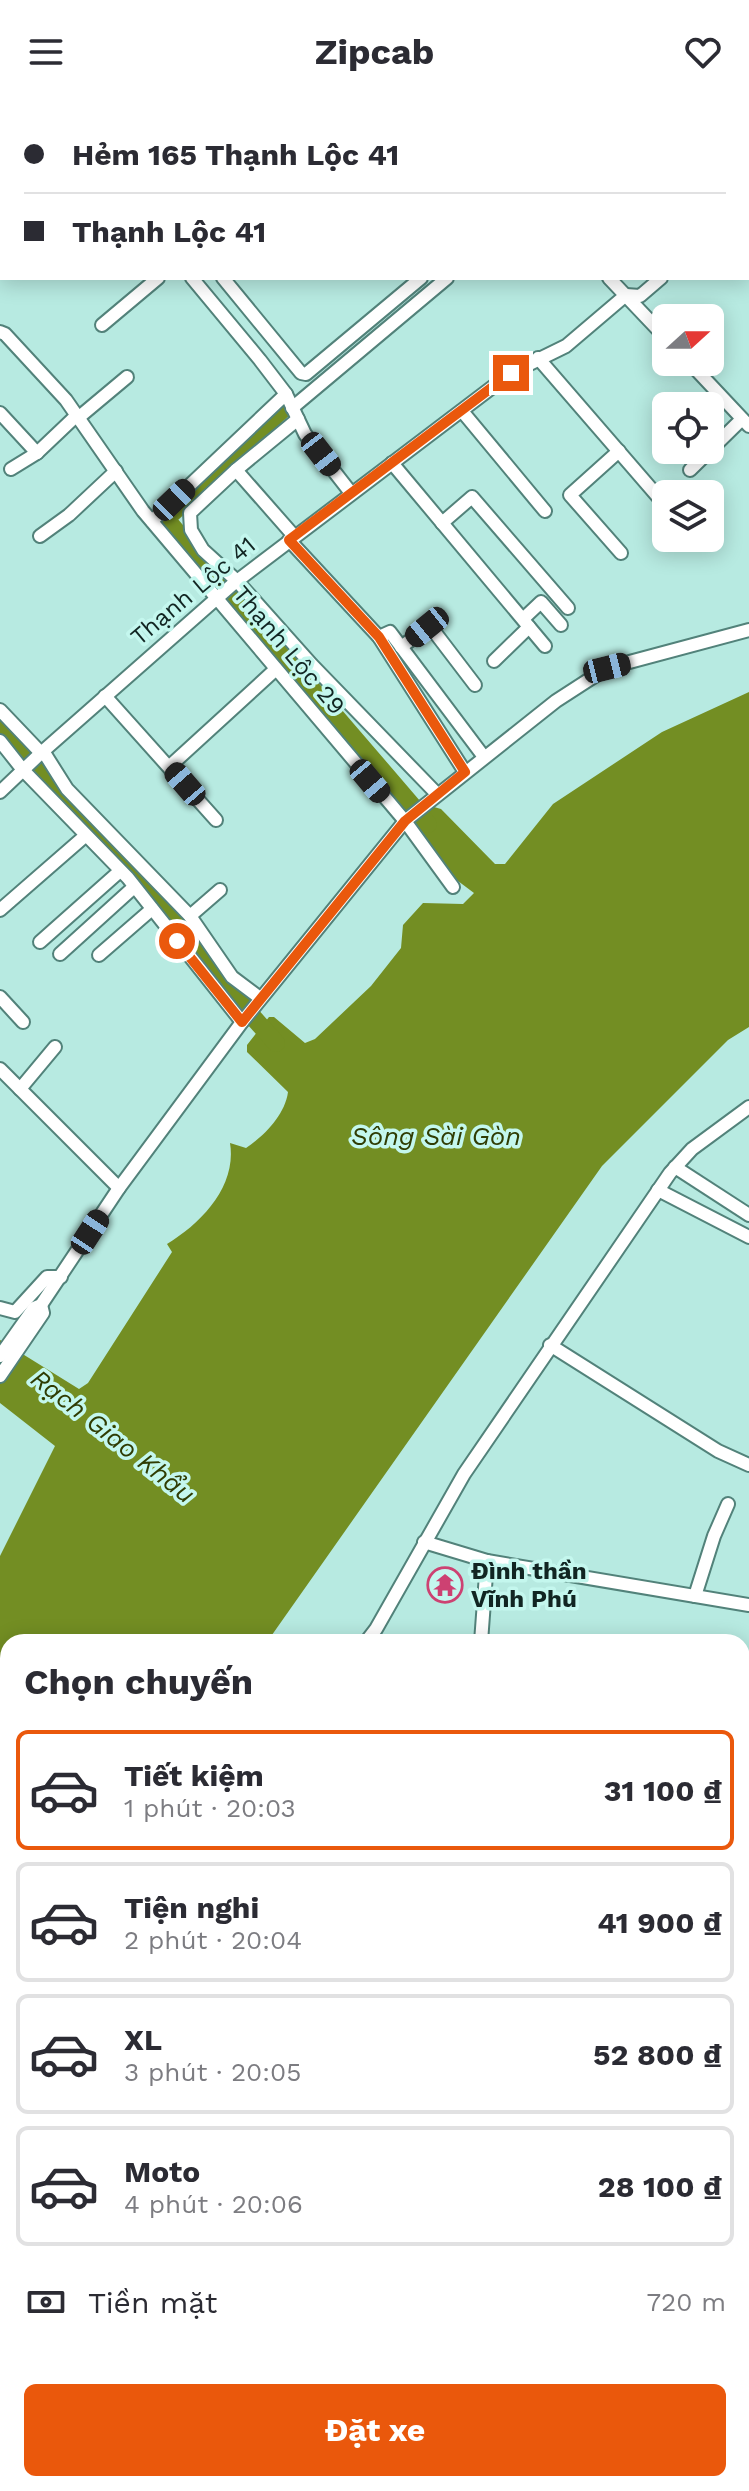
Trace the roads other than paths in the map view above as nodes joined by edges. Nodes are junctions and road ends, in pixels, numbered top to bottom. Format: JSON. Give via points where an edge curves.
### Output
{"nodes":[{"id":1,"x":156,"y":280,"type":"edge"},
{"id":2,"x":194,"y":280,"type":"edge"},
{"id":3,"x":220,"y":280,"type":"edge"},
{"id":4,"x":224,"y":280,"type":"edge"},
{"id":5,"x":419,"y":280,"type":"edge"},
{"id":6,"x":445,"y":280,"type":"edge"},
{"id":7,"x":611,"y":280,"type":"edge"},
{"id":8,"x":659,"y":280,"type":"edge"},
{"id":9,"x":205,"y":293,"type":"junction"},
{"id":10,"x":626,"y":295,"type":"junction"},
{"id":11,"x":652,"y":323,"type":"edge"},
{"id":12,"x":102,"y":325,"type":"dead end"},
{"id":13,"x":0,"y":332,"type":"edge"},
{"id":14,"x":538,"y":358,"type":"junction"},
{"id":15,"x":702,"y":376,"type":"edge"},
{"id":16,"x":127,"y":377,"type":"dead end"},
{"id":17,"x":286,"y":394,"type":"junction"},
{"id":18,"x":462,"y":411,"type":"junction"},
{"id":19,"x":0,"y":413,"type":"edge"},
{"id":20,"x":295,"y":414,"type":"junction"},
{"id":21,"x":78,"y":416,"type":"junction"},
{"id":22,"x":746,"y":422,"type":"edge"},
{"id":23,"x":619,"y":451,"type":"junction"},
{"id":24,"x":37,"y":453,"type":"junction"},
{"id":25,"x":392,"y":463,"type":"junction"},
{"id":26,"x":11,"y":469,"type":"dead end"},
{"id":27,"x":236,"y":470,"type":"junction"},
{"id":28,"x":690,"y":470,"type":"dead end"},
{"id":29,"x":116,"y":471,"type":"junction"},
{"id":30,"x":652,"y":490,"type":"edge"},
{"id":31,"x":351,"y":493,"type":"junction"},
{"id":32,"x":545,"y":511,"type":"dead end"},
{"id":33,"x":152,"y":521,"type":"junction"},
{"id":34,"x":442,"y":523,"type":"junction"},
{"id":35,"x":40,"y":536,"type":"dead end"},
{"id":36,"x":291,"y":538,"type":"junction"},
{"id":37,"x":621,"y":553,"type":"dead end"},
{"id":38,"x":235,"y":582,"type":"junction"},
{"id":39,"x":216,"y":598,"type":"junction"},
{"id":40,"x":568,"y":608,"type":"dead end"},
{"id":41,"x":526,"y":623,"type":"junction"},
{"id":42,"x":561,"y":625,"type":"dead end"},
{"id":43,"x":749,"y":630,"type":"edge"},
{"id":44,"x":379,"y":637,"type":"junction"},
{"id":45,"x":545,"y":646,"type":"dead end"},
{"id":46,"x":401,"y":647,"type":"junction"},
{"id":47,"x":494,"y":661,"type":"dead end"},
{"id":48,"x":276,"y":669,"type":"junction"},
{"id":49,"x":475,"y":685,"type":"dead end"},
{"id":50,"x":105,"y":696,"type":"junction"},
{"id":51,"x":0,"y":710,"type":"edge"},
{"id":52,"x":0,"y":741,"type":"edge"},
{"id":53,"x":42,"y":752,"type":"junction"},
{"id":54,"x":484,"y":757,"type":"junction"},
{"id":55,"x":170,"y":766,"type":"junction"},
{"id":56,"x":24,"y":768,"type":"junction"},
{"id":57,"x":465,"y":772,"type":"junction"},
{"id":58,"x":0,"y":792,"type":"edge"},
{"id":59,"x":435,"y":796,"type":"junction"},
{"id":60,"x":216,"y":820,"type":"dead end"},
{"id":61,"x":405,"y":821,"type":"junction"},
{"id":62,"x":85,"y":836,"type":"junction"},
{"id":63,"x":120,"y":871,"type":"junction"},
{"id":64,"x":134,"y":887,"type":"junction"},
{"id":65,"x":453,"y":887,"type":"dead end"},
{"id":66,"x":220,"y":890,"type":"dead end"},
{"id":67,"x":152,"y":909,"type":"junction"},
{"id":68,"x":0,"y":910,"type":"edge"},
{"id":69,"x":190,"y":916,"type":"junction"},
{"id":70,"x":40,"y":942,"type":"dead end"},
{"id":71,"x":60,"y":954,"type":"dead end"},
{"id":72,"x":99,"y":955,"type":"dead end"},
{"id":73,"x":0,"y":997,"type":"edge"},
{"id":74,"x":259,"y":1001,"type":"junction"},
{"id":75,"x":23,"y":1022,"type":"dead end"},
{"id":76,"x":242,"y":1022,"type":"junction"},
{"id":77,"x":55,"y":1047,"type":"dead end"},
{"id":78,"x":0,"y":1069,"type":"edge"},
{"id":79,"x":20,"y":1089,"type":"junction"},
{"id":80,"x":749,"y":1107,"type":"edge"},
{"id":81,"x":675,"y":1167,"type":"junction"},
{"id":82,"x":119,"y":1188,"type":"junction"},
{"id":83,"x":658,"y":1190,"type":"junction"},
{"id":84,"x":749,"y":1215,"type":"edge"},
{"id":85,"x":749,"y":1237,"type":"edge"},
{"id":86,"x":61,"y":1277,"type":"junction"},
{"id":87,"x":0,"y":1308,"type":"edge"},
{"id":88,"x":16,"y":1342,"type":"junction"},
{"id":89,"x":550,"y":1345,"type":"junction"},
{"id":90,"x":0,"y":1356,"type":"edge"},
{"id":91,"x":0,"y":1376,"type":"edge"},
{"id":92,"x":749,"y":1465,"type":"edge"},
{"id":93,"x":728,"y":1504,"type":"dead end"},
{"id":94,"x":424,"y":1542,"type":"junction"},
{"id":95,"x":487,"y":1561,"type":"junction"},
{"id":96,"x":695,"y":1596,"type":"junction"},
{"id":97,"x":749,"y":1605,"type":"edge"},
{"id":98,"x":372,"y":1634,"type":"edge"},
{"id":99,"x":482,"y":1634,"type":"edge"}],
"edges":[{"from":1,"to":12,"type":"street"},
{"from":2,"to":9,"type":"street"},
{"from":3,"to":9,"type":"street"},
{"from":4,"to":5,"type":"street","via":[[306,374]]},
{"from":6,"to":20,"type":"street"},
{"from":7,"to":10,"type":"street"},
{"from":8,"to":10,"type":"street","name":"Thạnh Lộc 41","via":[[640,296]]},
{"from":9,"to":17,"type":"street"},
{"from":10,"to":11,"type":"street"},
{"from":10,"to":14,"type":"street","name":"Thạnh Lộc 41","via":[[566,346]]},
{"from":13,"to":21,"type":"street","name":"Thạnh Lộc 29"},
{"from":14,"to":18,"type":"street","name":"Thạnh Lộc 41"},
{"from":14,"to":23,"type":"street"},
{"from":15,"to":22,"type":"street"},
{"from":16,"to":21,"type":"street"},
{"from":17,"to":20,"type":"street"},
{"from":17,"to":33,"type":"street"},
{"from":18,"to":25,"type":"street","name":"Thạnh Lộc 41"},
{"from":18,"to":32,"type":"street"},
{"from":19,"to":24,"type":"street"},
{"from":20,"to":27,"type":"street"},
{"from":20,"to":31,"type":"street"},
{"from":21,"to":24,"type":"street"},
{"from":21,"to":29,"type":"street","name":"Thạnh Lộc 29"},
{"from":22,"to":28,"type":"street"},
{"from":23,"to":30,"type":"street"},
{"from":23,"to":37,"type":"street","via":[[570,495]]},
{"from":24,"to":26,"type":"street"},
{"from":25,"to":31,"type":"street","name":"Thạnh Lộc 41"},
{"from":25,"to":34,"type":"street"},
{"from":27,"to":36,"type":"street"},
{"from":27,"to":38,"type":"street","via":[[190,513],[191,530],[203,550]]},
{"from":29,"to":33,"type":"street","name":"Thạnh Lộc 29"},
{"from":29,"to":35,"type":"street"},
{"from":31,"to":36,"type":"street","name":"Thạnh Lộc 41"},
{"from":33,"to":39,"type":"street","name":"Thạnh Lộc 29"},
{"from":34,"to":40,"type":"street","via":[[472,497]]},
{"from":34,"to":41,"type":"street"},
{"from":36,"to":38,"type":"street","name":"Thạnh Lộc 41"},
{"from":36,"to":44,"type":"street"},
{"from":38,"to":39,"type":"street","name":"Thạnh Lộc 41"},
{"from":38,"to":59,"type":"street"},
{"from":39,"to":48,"type":"street","name":"Thạnh Lộc 29"},
{"from":39,"to":50,"type":"street","name":"Thạnh Lộc 41"},
{"from":41,"to":42,"type":"street","via":[[541,602]]},
{"from":41,"to":45,"type":"street"},
{"from":41,"to":47,"type":"street"},
{"from":43,"to":54,"type":"street","via":[[607,668]]},
{"from":44,"to":46,"type":"street","via":[[390,632]]},
{"from":44,"to":57,"type":"street"},
{"from":46,"to":49,"type":"street","via":[[430,626]]},
{"from":46,"to":54,"type":"street"},
{"from":48,"to":55,"type":"street"},
{"from":48,"to":61,"type":"street","name":"Thạnh Lộc 29"},
{"from":50,"to":53,"type":"street","name":"Thạnh Lộc 41"},
{"from":50,"to":55,"type":"street"},
{"from":51,"to":53,"type":"street"},
{"from":52,"to":56,"type":"street"},
{"from":53,"to":56,"type":"street","name":"Thạnh Lộc 41"},
{"from":53,"to":69,"type":"street","via":[[67,789]]},
{"from":54,"to":57,"type":"street"},
{"from":55,"to":60,"type":"street"},
{"from":56,"to":58,"type":"street","name":"Thạnh Lộc 41"},
{"from":56,"to":62,"type":"street"},
{"from":57,"to":59,"type":"street"},
{"from":59,"to":61,"type":"street"},
{"from":61,"to":65,"type":"street","name":"Thạnh Lộc 29"},
{"from":61,"to":74,"type":"street"},
{"from":62,"to":63,"type":"street"},
{"from":62,"to":68,"type":"street"},
{"from":63,"to":64,"type":"street"},
{"from":63,"to":70,"type":"street"},
{"from":64,"to":67,"type":"street"},
{"from":64,"to":71,"type":"street"},
{"from":66,"to":69,"type":"street"},
{"from":67,"to":72,"type":"street"},
{"from":67,"to":76,"type":"street"},
{"from":69,"to":74,"type":"street","via":[[232,977]]},
{"from":73,"to":75,"type":"street"},
{"from":74,"to":76,"type":"street"},
{"from":76,"to":82,"type":"street"},
{"from":77,"to":79,"type":"street"},
{"from":78,"to":79,"type":"street"},
{"from":79,"to":82,"type":"street"},
{"from":80,"to":81,"type":"street"},
{"from":81,"to":83,"type":"street"},
{"from":81,"to":84,"type":"street"},
{"from":82,"to":86,"type":"street"},
{"from":83,"to":85,"type":"street"},
{"from":83,"to":89,"type":"street"},
{"from":86,"to":87,"type":"street","via":[[47,1277],[15,1312]]},
{"from":86,"to":88,"type":"street","via":[[41,1305],[43,1313]]},
{"from":88,"to":90,"type":"street"},
{"from":88,"to":91,"type":"street"},
{"from":89,"to":92,"type":"street","via":[[718,1451]]},
{"from":89,"to":94,"type":"street"},
{"from":93,"to":96,"type":"street"},
{"from":94,"to":95,"type":"street"},
{"from":94,"to":98,"type":"street"},
{"from":95,"to":96,"type":"street"},
{"from":95,"to":99,"type":"street"},
{"from":96,"to":97,"type":"street"}]}
